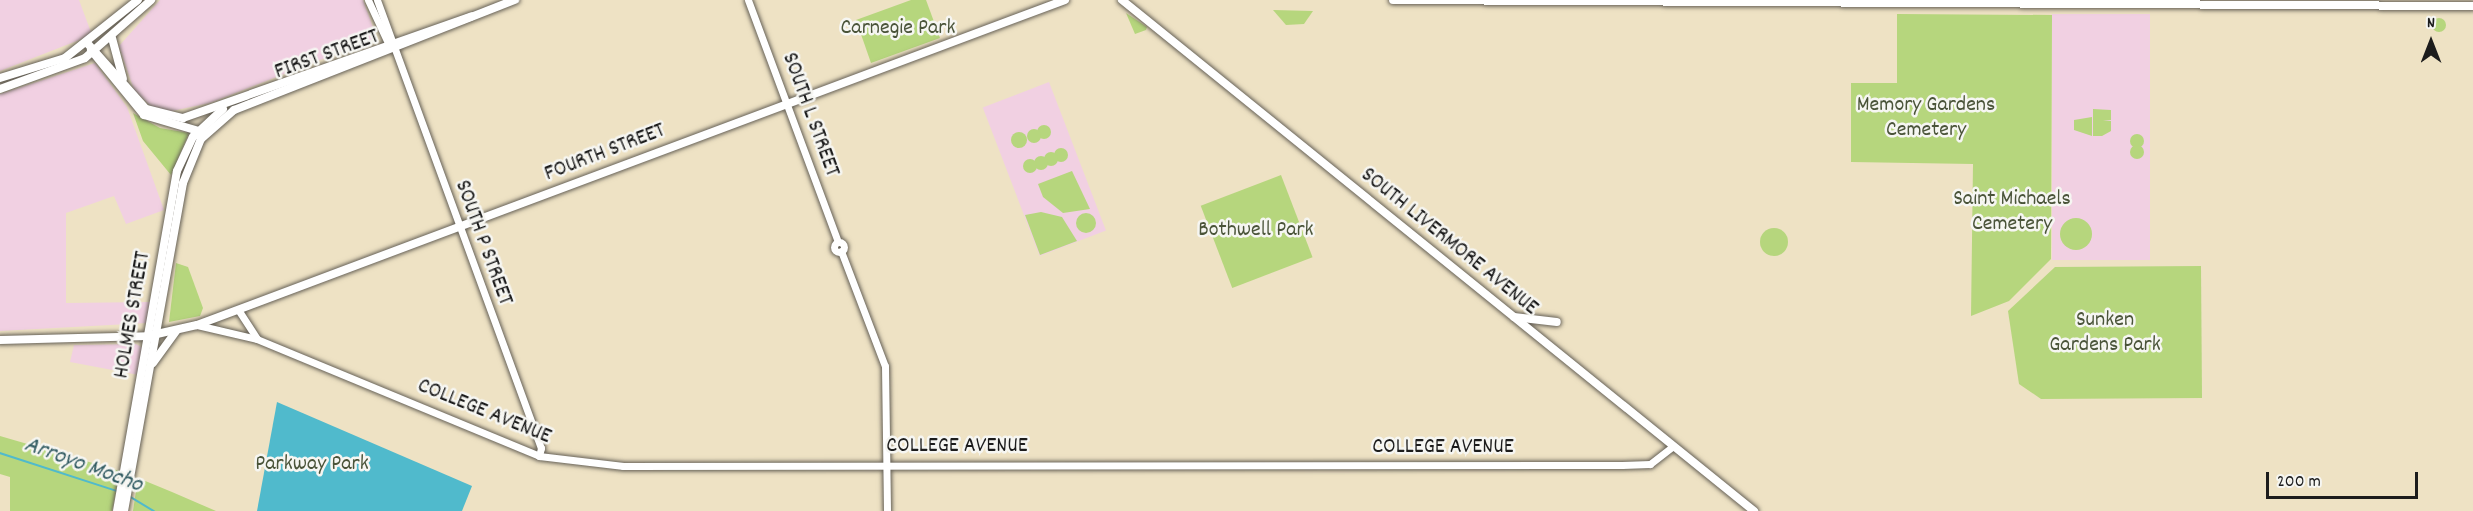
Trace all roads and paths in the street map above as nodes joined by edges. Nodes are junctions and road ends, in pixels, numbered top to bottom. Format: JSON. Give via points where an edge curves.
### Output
{"nodes":[{"id":1,"x":138,"y":0,"type":"edge"},
{"id":2,"x":151,"y":0,"type":"edge"},
{"id":3,"x":368,"y":0,"type":"edge"},
{"id":4,"x":377,"y":0,"type":"edge"},
{"id":5,"x":515,"y":0,"type":"edge"},
{"id":6,"x":748,"y":0,"type":"edge"},
{"id":7,"x":1065,"y":0,"type":"edge"},
{"id":8,"x":1122,"y":0,"type":"edge"},
{"id":9,"x":1393,"y":0,"type":"edge"},
{"id":10,"x":2473,"y":6,"type":"edge"},
{"id":11,"x":112,"y":38,"type":"junction"},
{"id":12,"x":88,"y":44,"type":"junction"},
{"id":13,"x":390,"y":46,"type":"junction"},
{"id":14,"x":94,"y":52,"type":"junction"},
{"id":15,"x":0,"y":78,"type":"edge"},
{"id":16,"x":124,"y":82,"type":"junction"},
{"id":17,"x":0,"y":89,"type":"edge"},
{"id":18,"x":231,"y":104,"type":"junction"},
{"id":19,"x":788,"y":104,"type":"junction"},
{"id":20,"x":155,"y":117,"type":"junction"},
{"id":21,"x":202,"y":132,"type":"junction"},
{"id":22,"x":459,"y":228,"type":"junction"},
{"id":23,"x":238,"y":310,"type":"junction"},
{"id":24,"x":1514,"y":317,"type":"junction"},
{"id":25,"x":1557,"y":322,"type":"dead end"},
{"id":26,"x":197,"y":326,"type":"junction"},
{"id":27,"x":176,"y":331,"type":"junction"},
{"id":28,"x":153,"y":335,"type":"junction"},
{"id":29,"x":240,"y":335,"type":"junction"},
{"id":30,"x":257,"y":339,"type":"junction"},
{"id":31,"x":0,"y":340,"type":"edge"},
{"id":32,"x":151,"y":366,"type":"junction"},
{"id":33,"x":1673,"y":446,"type":"junction"},
{"id":34,"x":539,"y":456,"type":"junction"},
{"id":35,"x":886,"y":465,"type":"junction"},
{"id":36,"x":127,"y":480,"type":"junction"},
{"id":37,"x":122,"y":508,"type":"edge"},
{"id":38,"x":887,"y":511,"type":"edge"},
{"id":39,"x":1754,"y":511,"type":"edge"}],
"edges":[{"from":1,"to":12,"type":"main road"},
{"from":2,"to":11,"type":"main road"},
{"from":3,"to":13,"type":"street","name":"SOUTH P STREET"},
{"from":4,"to":13,"type":"street","name":"SOUTH P STREET"},
{"from":5,"to":13,"type":"main road","name":"FIRST STREET"},
{"from":6,"to":19,"type":"street","name":"SOUTH L STREET"},
{"from":7,"to":19,"type":"main road","name":"FOURTH STREET"},
{"from":8,"to":24,"type":"main road","name":"SOUTH LIVERMORE AVENUE"},
{"from":9,"to":10,"type":"main road"},
{"from":11,"to":14,"type":"main road"},
{"from":11,"to":16,"type":"main road"},
{"from":12,"to":14,"type":"main road"},
{"from":12,"to":15,"type":"main road","via":[[65,58]]},
{"from":13,"to":18,"type":"main road","name":"FIRST STREET"},
{"from":13,"to":21,"type":"main road","name":"FIRST STREET","via":[[234,110]]},
{"from":13,"to":22,"type":"street","name":"SOUTH P STREET"},
{"from":14,"to":16,"type":"main road"},
{"from":14,"to":17,"type":"main road","via":[[67,69]]},
{"from":14,"to":20,"type":"main road","via":[[132,105]]},
{"from":16,"to":20,"type":"main road"},
{"from":18,"to":20,"type":"main road","name":"FIRST STREET","via":[[183,118]]},
{"from":18,"to":21,"type":"main road","name":"FIRST STREET"},
{"from":19,"to":22,"type":"main road","name":"FOURTH STREET"},
{"from":19,"to":35,"type":"street","name":"SOUTH L STREET","via":[[838,242],[835,247],[841,251],[885,366]]},
{"from":20,"to":21,"type":"main road"},
{"from":21,"to":28,"type":"main road","name":"HOLMES STREET","via":[[186,170]]},
{"from":22,"to":23,"type":"main road","name":"FOURTH STREET"},
{"from":22,"to":34,"type":"street","name":"SOUTH P STREET","via":[[541,448]]},
{"from":23,"to":26,"type":"main road","name":"FOURTH STREET"},
{"from":23,"to":29,"type":"street"},
{"from":23,"to":30,"type":"street"},
{"from":24,"to":25,"type":"main road"},
{"from":24,"to":33,"type":"main road","name":"SOUTH LIVERMORE AVENUE"},
{"from":26,"to":27,"type":"main road","name":"FOURTH STREET"},
{"from":26,"to":29,"type":"street","name":"COLLEGE AVENUE"},
{"from":27,"to":28,"type":"main road","name":"FOURTH STREET"},
{"from":27,"to":32,"type":"main road"},
{"from":28,"to":31,"type":"main road","name":"FOURTH STREET"},
{"from":28,"to":32,"type":"main road","name":"HOLMES STREET"},
{"from":28,"to":36,"type":"main road","name":"HOLMES STREET"},
{"from":29,"to":30,"type":"street","name":"COLLEGE AVENUE"},
{"from":30,"to":34,"type":"street","name":"COLLEGE AVENUE"},
{"from":32,"to":36,"type":"main road","name":"HOLMES STREET"},
{"from":33,"to":35,"type":"street","name":"COLLEGE AVENUE","via":[[1650,464],[1630,465]]},
{"from":33,"to":39,"type":"main road","name":"SOUTH LIVERMORE AVENUE"},
{"from":34,"to":35,"type":"street","name":"COLLEGE AVENUE","via":[[623,466]]},
{"from":35,"to":38,"type":"street"},
{"from":36,"to":37,"type":"main road","name":"HOLMES STREET"}]}
